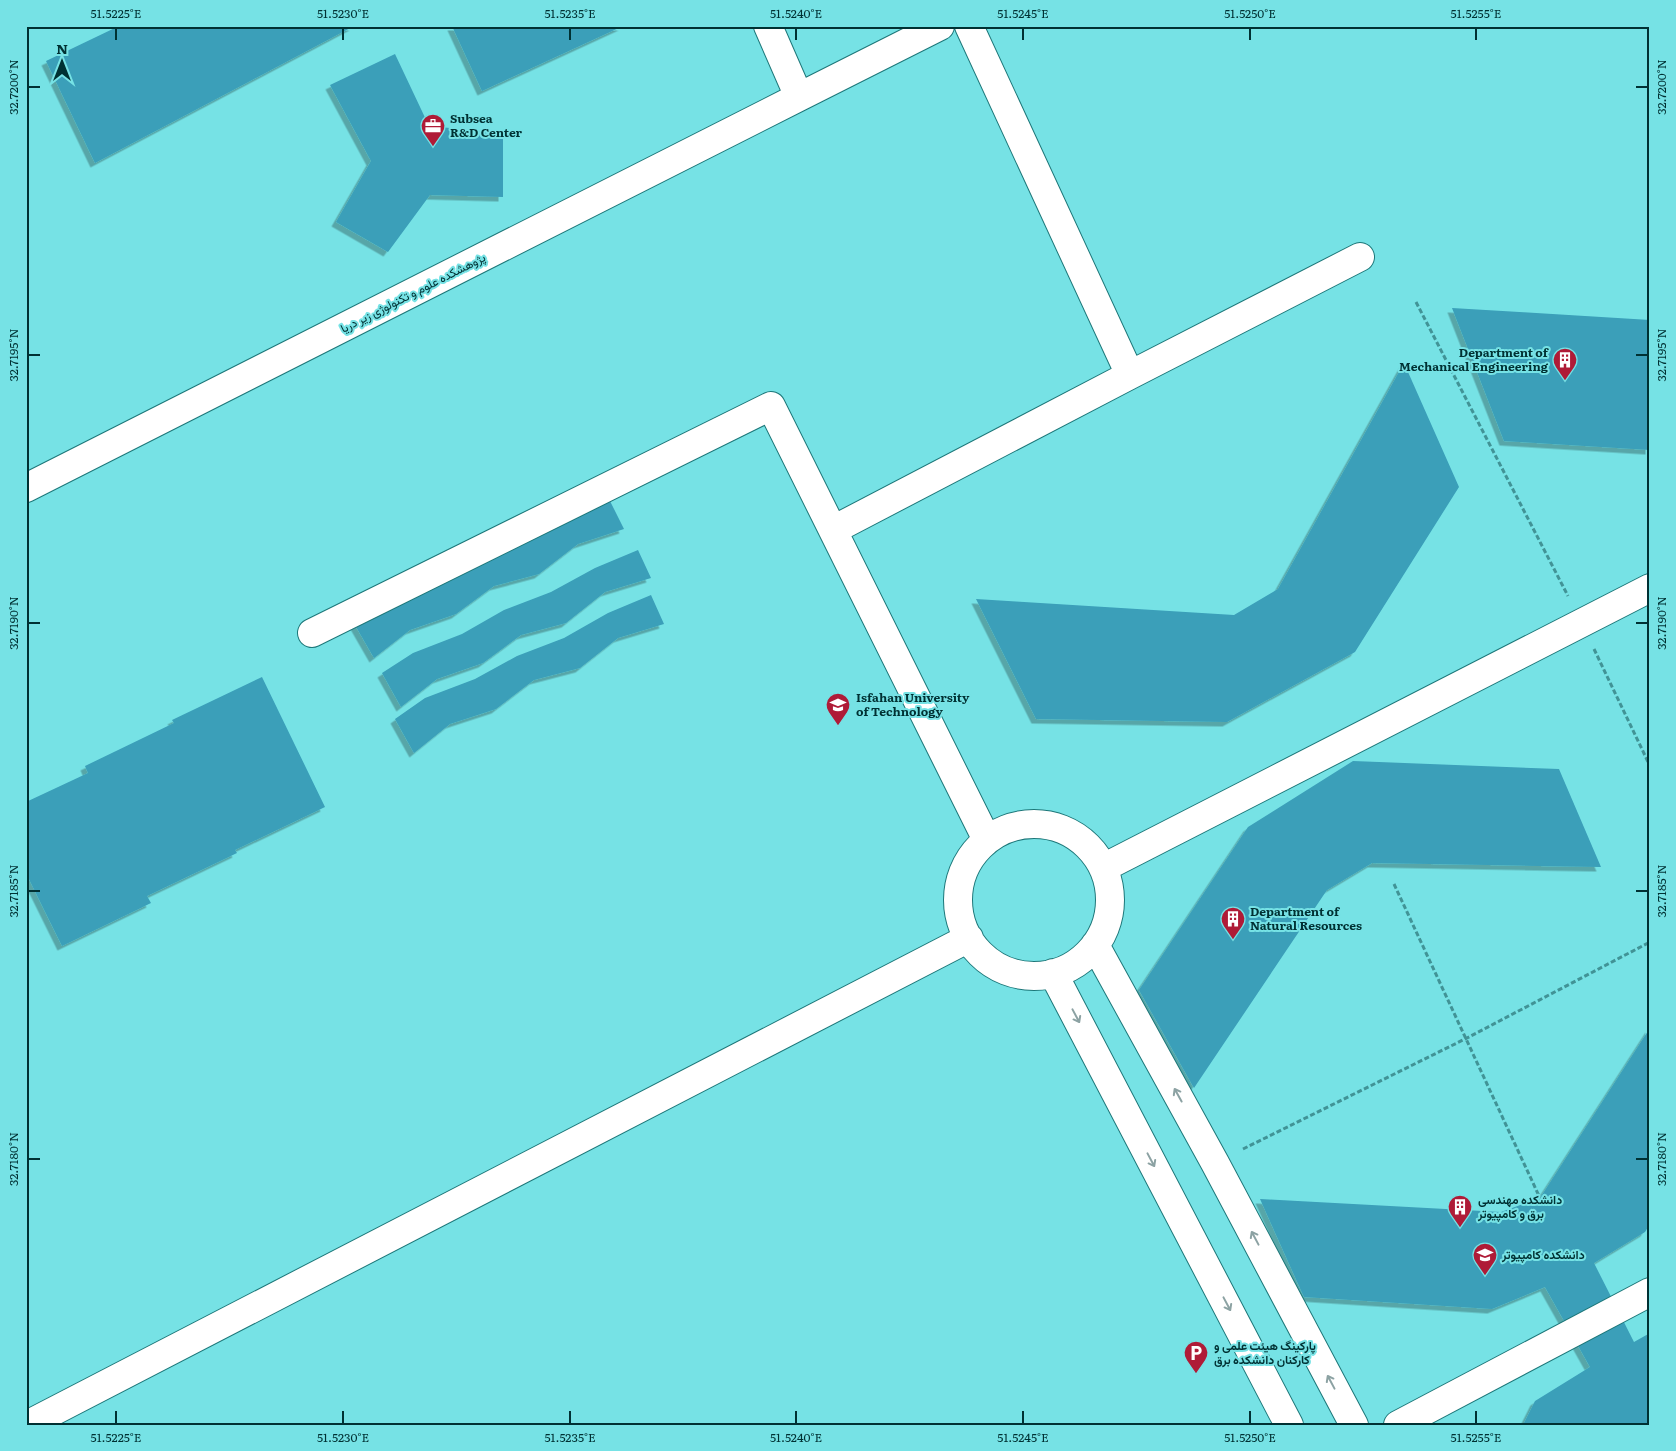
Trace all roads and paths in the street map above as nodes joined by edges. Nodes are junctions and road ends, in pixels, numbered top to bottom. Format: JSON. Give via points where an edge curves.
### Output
{"nodes":[{"id":1,"x":768,"y":26,"type":"edge"},
{"id":2,"x":940,"y":26,"type":"edge"},
{"id":3,"x":970,"y":26,"type":"edge"},
{"id":4,"x":800,"y":97,"type":"junction"},
{"id":5,"x":1360,"y":257,"type":"dead end"},
{"id":6,"x":1416,"y":302,"type":"dead end"},
{"id":7,"x":1130,"y":375,"type":"junction"},
{"id":8,"x":26,"y":488,"type":"edge"},
{"id":9,"x":834,"y":530,"type":"junction"},
{"id":10,"x":1650,"y":588,"type":"edge"},
{"id":11,"x":1582,"y":622,"type":"junction"},
{"id":12,"x":312,"y":633,"type":"dead end"},
{"id":13,"x":1650,"y":766,"type":"edge"},
{"id":14,"x":987,"y":840,"type":"junction"},
{"id":15,"x":1103,"y":868,"type":"junction"},
{"id":16,"x":1394,"y":884,"type":"dead end"},
{"id":17,"x":968,"y":938,"type":"junction"},
{"id":18,"x":1650,"y":942,"type":"edge"},
{"id":19,"x":1096,"y":945,"type":"junction"},
{"id":20,"x":1053,"y":973,"type":"junction"},
{"id":21,"x":1467,"y":1038,"type":"junction"},
{"id":22,"x":1215,"y":1163,"type":"junction"},
{"id":23,"x":1540,"y":1198,"type":"dead end"},
{"id":24,"x":1650,"y":1292,"type":"edge"},
{"id":25,"x":36,"y":1420,"type":"edge"},
{"id":26,"x":1289,"y":1425,"type":"edge"},
{"id":27,"x":1354,"y":1425,"type":"edge"},
{"id":28,"x":1398,"y":1425,"type":"edge"}],
"edges":[{"from":1,"to":4,"type":"street"},
{"from":2,"to":4,"type":"street","name":"پژوهشکده علوم و تکنولوژی زیر دریا"},
{"from":3,"to":7,"type":"street"},
{"from":4,"to":8,"type":"street","name":"پژوهشکده علوم و تکنولوژی زیر دریا"},
{"from":5,"to":7,"type":"street"},
{"from":6,"to":11,"type":"path"},
{"from":7,"to":9,"type":"street"},
{"from":9,"to":12,"type":"street","via":[[771,406]]},
{"from":9,"to":14,"type":"street"},
{"from":10,"to":11,"type":"street"},
{"from":11,"to":13,"type":"path"},
{"from":11,"to":15,"type":"street"},
{"from":14,"to":15,"type":"street","via":[[1007,829],[1029,824],[1052,826],[1073,834],[1091,849]]},
{"from":14,"to":17,"type":"street","via":[[972,856],[962,875],[958,897],[960,919]]},
{"from":15,"to":19,"type":"street","via":[[1110,907]]},
{"from":16,"to":21,"type":"path"},
{"from":17,"to":20,"type":"street","via":[[980,954],[996,966],[1034,976]]},
{"from":17,"to":25,"type":"street"},
{"from":18,"to":21,"type":"path"},
{"from":19,"to":20,"type":"street","via":[[1077,962]]},
{"from":22,"to":19,"type":"street","one_way":true},
{"from":20,"to":26,"type":"street","one_way":true},
{"from":21,"to":22,"type":"path"},
{"from":21,"to":23,"type":"path"},
{"from":27,"to":22,"type":"street","one_way":true},
{"from":24,"to":28,"type":"street"}]}
